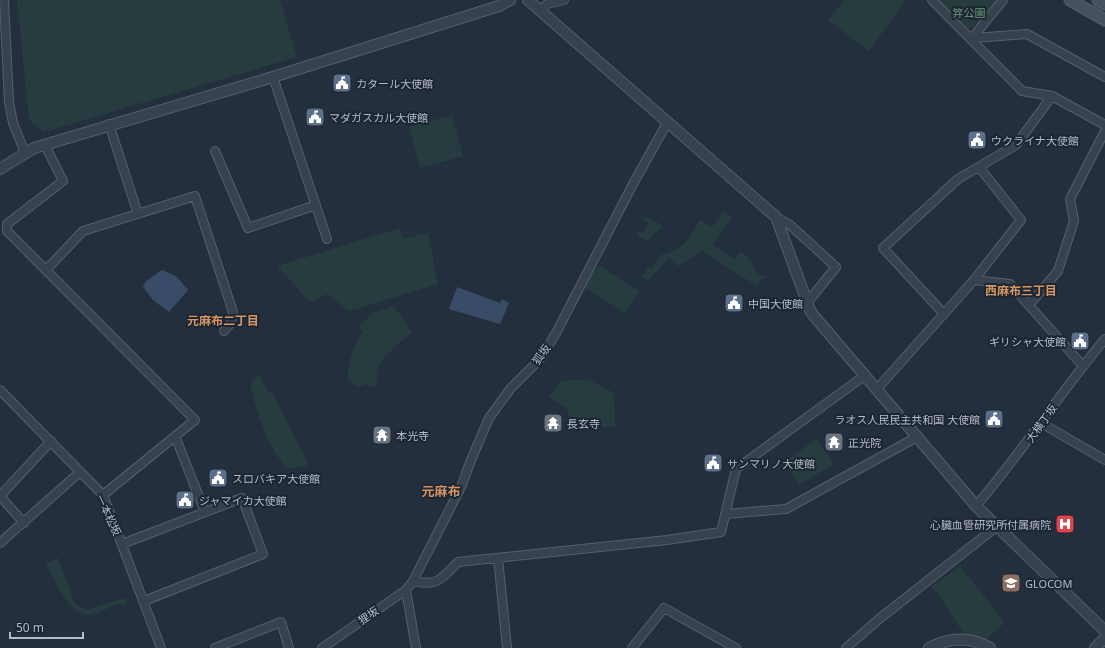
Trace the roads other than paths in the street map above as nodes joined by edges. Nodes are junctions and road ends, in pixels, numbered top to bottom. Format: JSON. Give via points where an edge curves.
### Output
{"nodes":[{"id":1,"x":4,"y":0,"type":"edge"},
{"id":2,"x":510,"y":0,"type":"edge"},
{"id":3,"x":528,"y":0,"type":"edge"},
{"id":4,"x":564,"y":0,"type":"edge"},
{"id":5,"x":932,"y":0,"type":"edge"},
{"id":6,"x":1003,"y":0,"type":"edge"},
{"id":7,"x":1070,"y":0,"type":"edge"},
{"id":8,"x":1098,"y":0,"type":"edge"},
{"id":9,"x":1105,"y":4,"type":"edge"},
{"id":10,"x":540,"y":11,"type":"junction"},
{"id":11,"x":1105,"y":20,"type":"edge"},
{"id":12,"x":972,"y":38,"type":"junction"},
{"id":13,"x":273,"y":77,"type":"junction"},
{"id":14,"x":1105,"y":78,"type":"edge"},
{"id":15,"x":1052,"y":96,"type":"junction"},
{"id":16,"x":667,"y":123,"type":"junction"},
{"id":17,"x":109,"y":124,"type":"junction"},
{"id":18,"x":1105,"y":125,"type":"edge"},
{"id":19,"x":1105,"y":131,"type":"edge"},
{"id":20,"x":45,"y":145,"type":"junction"},
{"id":21,"x":215,"y":151,"type":"dead end"},
{"id":22,"x":25,"y":153,"type":"junction"},
{"id":23,"x":979,"y":167,"type":"junction"},
{"id":24,"x":0,"y":169,"type":"edge"},
{"id":25,"x":316,"y":205,"type":"junction"},
{"id":26,"x":138,"y":214,"type":"junction"},
{"id":27,"x":776,"y":217,"type":"junction"},
{"id":28,"x":327,"y":239,"type":"dead end"},
{"id":29,"x":46,"y":270,"type":"junction"},
{"id":30,"x":974,"y":280,"type":"junction"},
{"id":31,"x":807,"y":303,"type":"junction"},
{"id":32,"x":1029,"y":305,"type":"junction"},
{"id":33,"x":944,"y":314,"type":"junction"},
{"id":34,"x":224,"y":331,"type":"dead end"},
{"id":35,"x":1105,"y":339,"type":"edge"},
{"id":36,"x":1083,"y":366,"type":"junction"},
{"id":37,"x":864,"y":376,"type":"junction"},
{"id":38,"x":877,"y":389,"type":"junction"},
{"id":39,"x":0,"y":390,"type":"edge"},
{"id":40,"x":1041,"y":423,"type":"junction"},
{"id":41,"x":175,"y":436,"type":"junction"},
{"id":42,"x":917,"y":438,"type":"junction"},
{"id":43,"x":51,"y":441,"type":"junction"},
{"id":44,"x":1105,"y":460,"type":"edge"},
{"id":45,"x":80,"y":472,"type":"junction"},
{"id":46,"x":103,"y":495,"type":"junction"},
{"id":47,"x":0,"y":496,"type":"edge"},
{"id":48,"x":976,"y":506,"type":"junction"},
{"id":49,"x":205,"y":512,"type":"junction"},
{"id":50,"x":726,"y":514,"type":"junction"},
{"id":51,"x":24,"y":524,"type":"junction"},
{"id":52,"x":996,"y":527,"type":"junction"},
{"id":53,"x":0,"y":543,"type":"edge"},
{"id":54,"x":122,"y":544,"type":"junction"},
{"id":55,"x":498,"y":558,"type":"junction"},
{"id":56,"x":413,"y":581,"type":"junction"},
{"id":57,"x":406,"y":590,"type":"junction"},
{"id":58,"x":144,"y":601,"type":"junction"},
{"id":59,"x":1105,"y":630,"type":"edge"},
{"id":60,"x":1105,"y":638,"type":"edge"},
{"id":61,"x":161,"y":648,"type":"edge"},
{"id":62,"x":215,"y":648,"type":"edge"},
{"id":63,"x":289,"y":648,"type":"edge"},
{"id":64,"x":322,"y":648,"type":"edge"},
{"id":65,"x":416,"y":648,"type":"edge"},
{"id":66,"x":507,"y":648,"type":"edge"},
{"id":67,"x":632,"y":648,"type":"edge"},
{"id":68,"x":736,"y":648,"type":"edge"},
{"id":69,"x":846,"y":648,"type":"edge"},
{"id":70,"x":929,"y":648,"type":"edge"},
{"id":71,"x":990,"y":648,"type":"edge"},
{"id":72,"x":1095,"y":648,"type":"edge"}],
"edges":[{"from":1,"to":22,"type":"street","via":[[9,102],[13,123]]},
{"from":2,"to":13,"type":"street","via":[[499,6]]},
{"from":3,"to":10,"type":"street"},
{"from":4,"to":10,"type":"street","via":[[547,4]]},
{"from":5,"to":12,"type":"street"},
{"from":6,"to":12,"type":"street"},
{"from":7,"to":11,"type":"main road"},
{"from":8,"to":9,"type":"main road"},
{"from":10,"to":16,"type":"street"},
{"from":12,"to":14,"type":"street","via":[[1027,34]]},
{"from":12,"to":15,"type":"street","via":[[1022,91]]},
{"from":13,"to":17,"type":"street"},
{"from":13,"to":25,"type":"street"},
{"from":15,"to":18,"type":"street"},
{"from":15,"to":23,"type":"street","via":[[1016,145]]},
{"from":16,"to":27,"type":"street"},
{"from":16,"to":56,"type":"street","name":"狐坂","via":[[541,358],[511,388],[489,418],[458,493]]},
{"from":17,"to":20,"type":"street"},
{"from":17,"to":26,"type":"street"},
{"from":19,"to":32,"type":"street","via":[[1070,199],[1074,221],[1058,271]]},
{"from":20,"to":22,"type":"street"},
{"from":20,"to":29,"type":"street","via":[[63,181],[8,224],[7,231]]},
{"from":21,"to":25,"type":"street","via":[[248,228]]},
{"from":22,"to":24,"type":"street"},
{"from":23,"to":30,"type":"street","via":[[1021,220]]},
{"from":23,"to":33,"type":"street","via":[[958,180],[883,248]]},
{"from":25,"to":28,"type":"street"},
{"from":26,"to":29,"type":"street","via":[[83,231]]},
{"from":26,"to":34,"type":"street","via":[[195,196],[233,312],[232,323]]},
{"from":27,"to":31,"type":"street"},
{"from":27,"to":31,"type":"street","via":[[790,225],[836,267]]},
{"from":29,"to":41,"type":"street","via":[[195,420]]},
{"from":30,"to":32,"type":"street","via":[[1010,284]]},
{"from":30,"to":33,"type":"street"},
{"from":31,"to":37,"type":"street","via":[[814,316]]},
{"from":32,"to":36,"type":"street"},
{"from":33,"to":38,"type":"street"},
{"from":35,"to":36,"type":"street","name":"大横丁坂"},
{"from":36,"to":40,"type":"street","name":"大横丁坂"},
{"from":37,"to":38,"type":"street"},
{"from":37,"to":50,"type":"street","via":[[736,469]]},
{"from":38,"to":42,"type":"street"},
{"from":39,"to":43,"type":"street","name":"一本松坂"},
{"from":40,"to":44,"type":"street"},
{"from":40,"to":48,"type":"street","name":"大横丁坂"},
{"from":41,"to":46,"type":"street"},
{"from":41,"to":49,"type":"street"},
{"from":42,"to":48,"type":"street"},
{"from":42,"to":50,"type":"street","via":[[786,509]]},
{"from":43,"to":45,"type":"street","name":"一本松坂"},
{"from":43,"to":47,"type":"street"},
{"from":45,"to":46,"type":"street","name":"一本松坂"},
{"from":45,"to":51,"type":"street"},
{"from":46,"to":54,"type":"street","name":"一本松坂"},
{"from":47,"to":51,"type":"street"},
{"from":48,"to":52,"type":"street"},
{"from":49,"to":54,"type":"street"},
{"from":49,"to":58,"type":"street","via":[[242,498],[264,554]]},
{"from":50,"to":55,"type":"street","via":[[721,532]]},
{"from":51,"to":53,"type":"street"},
{"from":52,"to":59,"type":"street"},
{"from":52,"to":69,"type":"street"},
{"from":54,"to":58,"type":"street","name":"一本松坂"},
{"from":55,"to":56,"type":"street","via":[[458,562],[437,582]]},
{"from":55,"to":66,"type":"street"},
{"from":56,"to":57,"type":"street","name":"狸坂"},
{"from":57,"to":64,"type":"street","name":"狸坂"},
{"from":57,"to":65,"type":"street"},
{"from":58,"to":61,"type":"street","name":"一本松坂"},
{"from":60,"to":72,"type":"street"},
{"from":62,"to":63,"type":"street","via":[[281,622]]},
{"from":67,"to":68,"type":"street","via":[[664,608]]},
{"from":70,"to":71,"type":"street","via":[[940,642],[963,639],[973,640]]}]}
